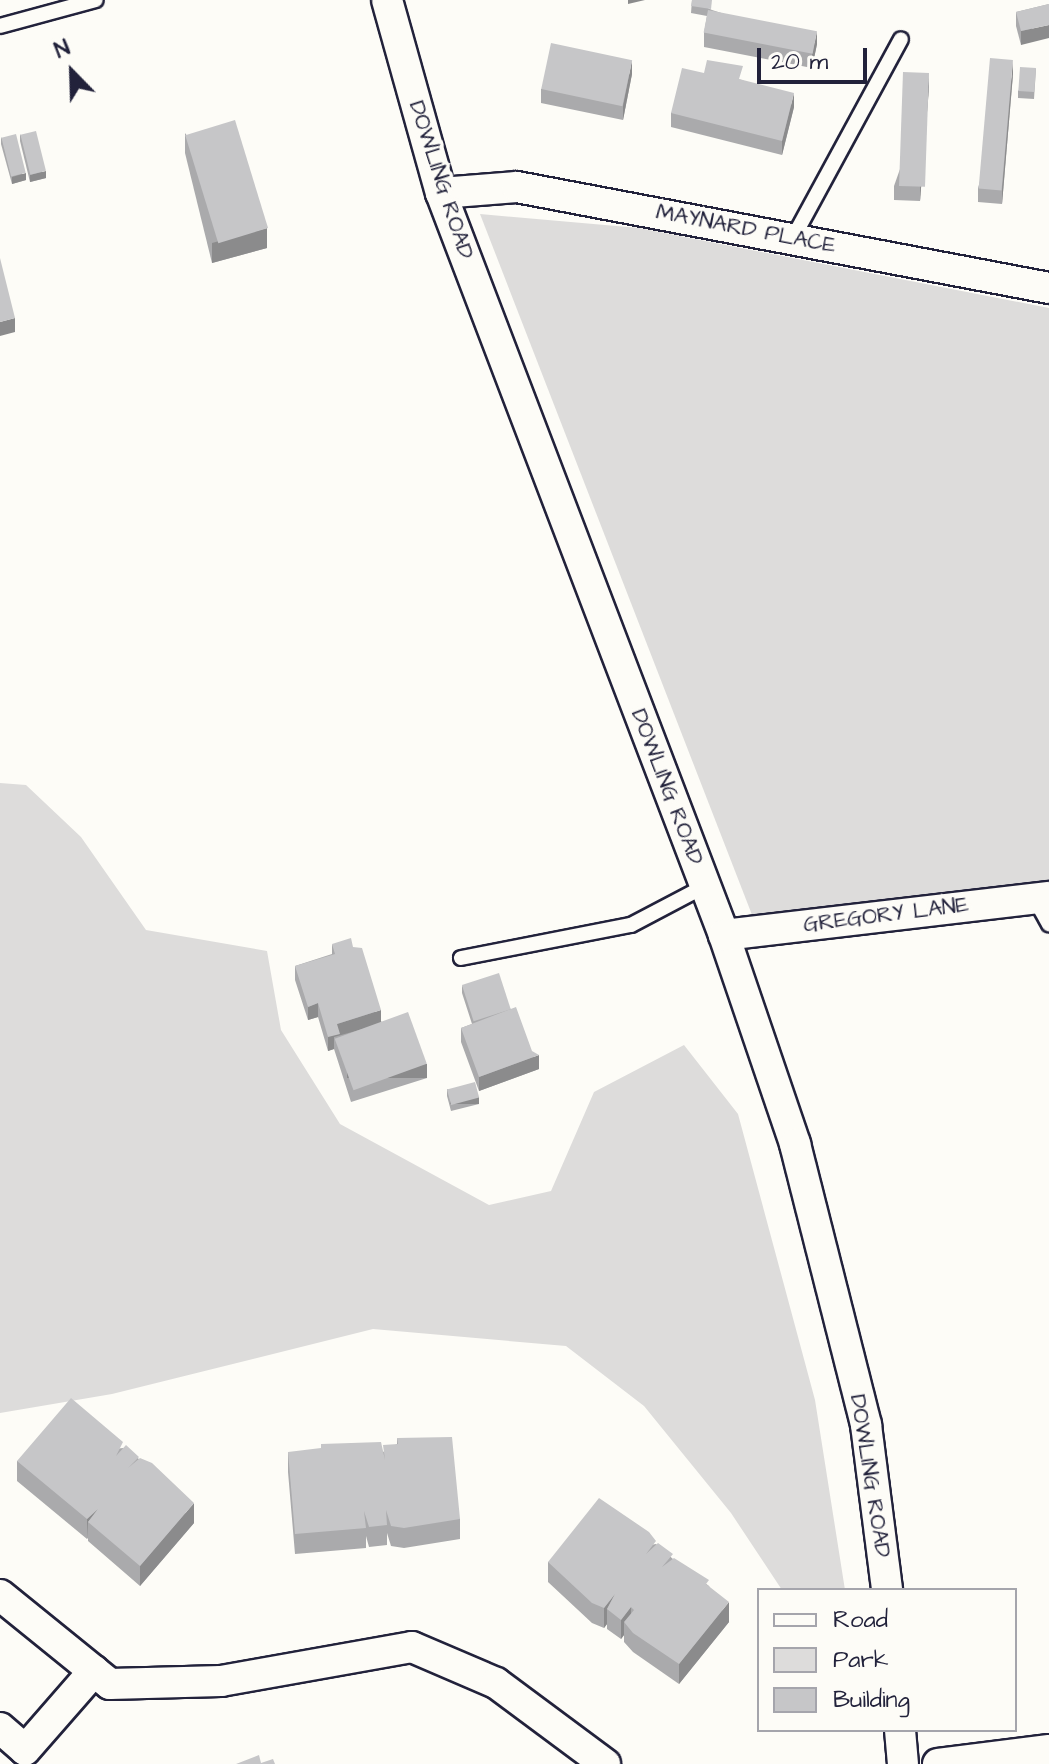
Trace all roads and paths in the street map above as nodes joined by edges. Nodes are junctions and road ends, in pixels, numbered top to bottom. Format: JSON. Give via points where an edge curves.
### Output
{"nodes":[{"id":1,"x":96,"y":0,"type":"edge"},
{"id":2,"x":387,"y":0,"type":"edge"},
{"id":3,"x":0,"y":26,"type":"edge"},
{"id":4,"x":901,"y":39,"type":"dead end"},
{"id":5,"x":441,"y":193,"type":"junction"},
{"id":6,"x":793,"y":238,"type":"junction"},
{"id":7,"x":1049,"y":288,"type":"edge"},
{"id":8,"x":705,"y":886,"type":"junction"},
{"id":9,"x":1044,"y":906,"type":"edge"},
{"id":10,"x":724,"y":935,"type":"junction"},
{"id":11,"x":461,"y":958,"type":"dead end"},
{"id":12,"x":887,"y":1588,"type":"edge"},
{"id":13,"x":0,"y":1595,"type":"edge"},
{"id":14,"x":94,"y":1671,"type":"junction"},
{"id":15,"x":0,"y":1728,"type":"edge"},
{"id":16,"x":900,"y":1732,"type":"edge"},
{"id":17,"x":1049,"y":1750,"type":"edge"},
{"id":18,"x":605,"y":1764,"type":"edge"},
{"id":19,"x":903,"y":1764,"type":"edge"},
{"id":20,"x":938,"y":1764,"type":"edge"}],
"edges":[{"from":1,"to":3,"type":"lane"},
{"from":2,"to":5,"type":"street","name":"DOWLING ROAD"},
{"from":4,"to":6,"type":"lane"},
{"from":5,"to":6,"type":"street","name":"MAYNARD PLACE","via":[[517,187]]},
{"from":5,"to":8,"type":"street","name":"DOWLING ROAD"},
{"from":6,"to":7,"type":"street","name":"MAYNARD PLACE"},
{"from":8,"to":10,"type":"street","name":"DOWLING ROAD"},
{"from":8,"to":11,"type":"lane","via":[[631,925]]},
{"from":9,"to":10,"type":"street","name":"GREGORY LANE"},
{"from":10,"to":12,"type":"street","name":"DOWLING ROAD","via":[[795,1144],[862,1410]]},
{"from":13,"to":14,"type":"street"},
{"from":14,"to":15,"type":"street","via":[[25,1750]]},
{"from":14,"to":18,"type":"street","via":[[110,1684],[221,1681],[412,1647],[496,1683]]},
{"from":16,"to":19,"type":"street"},
{"from":17,"to":20,"type":"street"}]}
